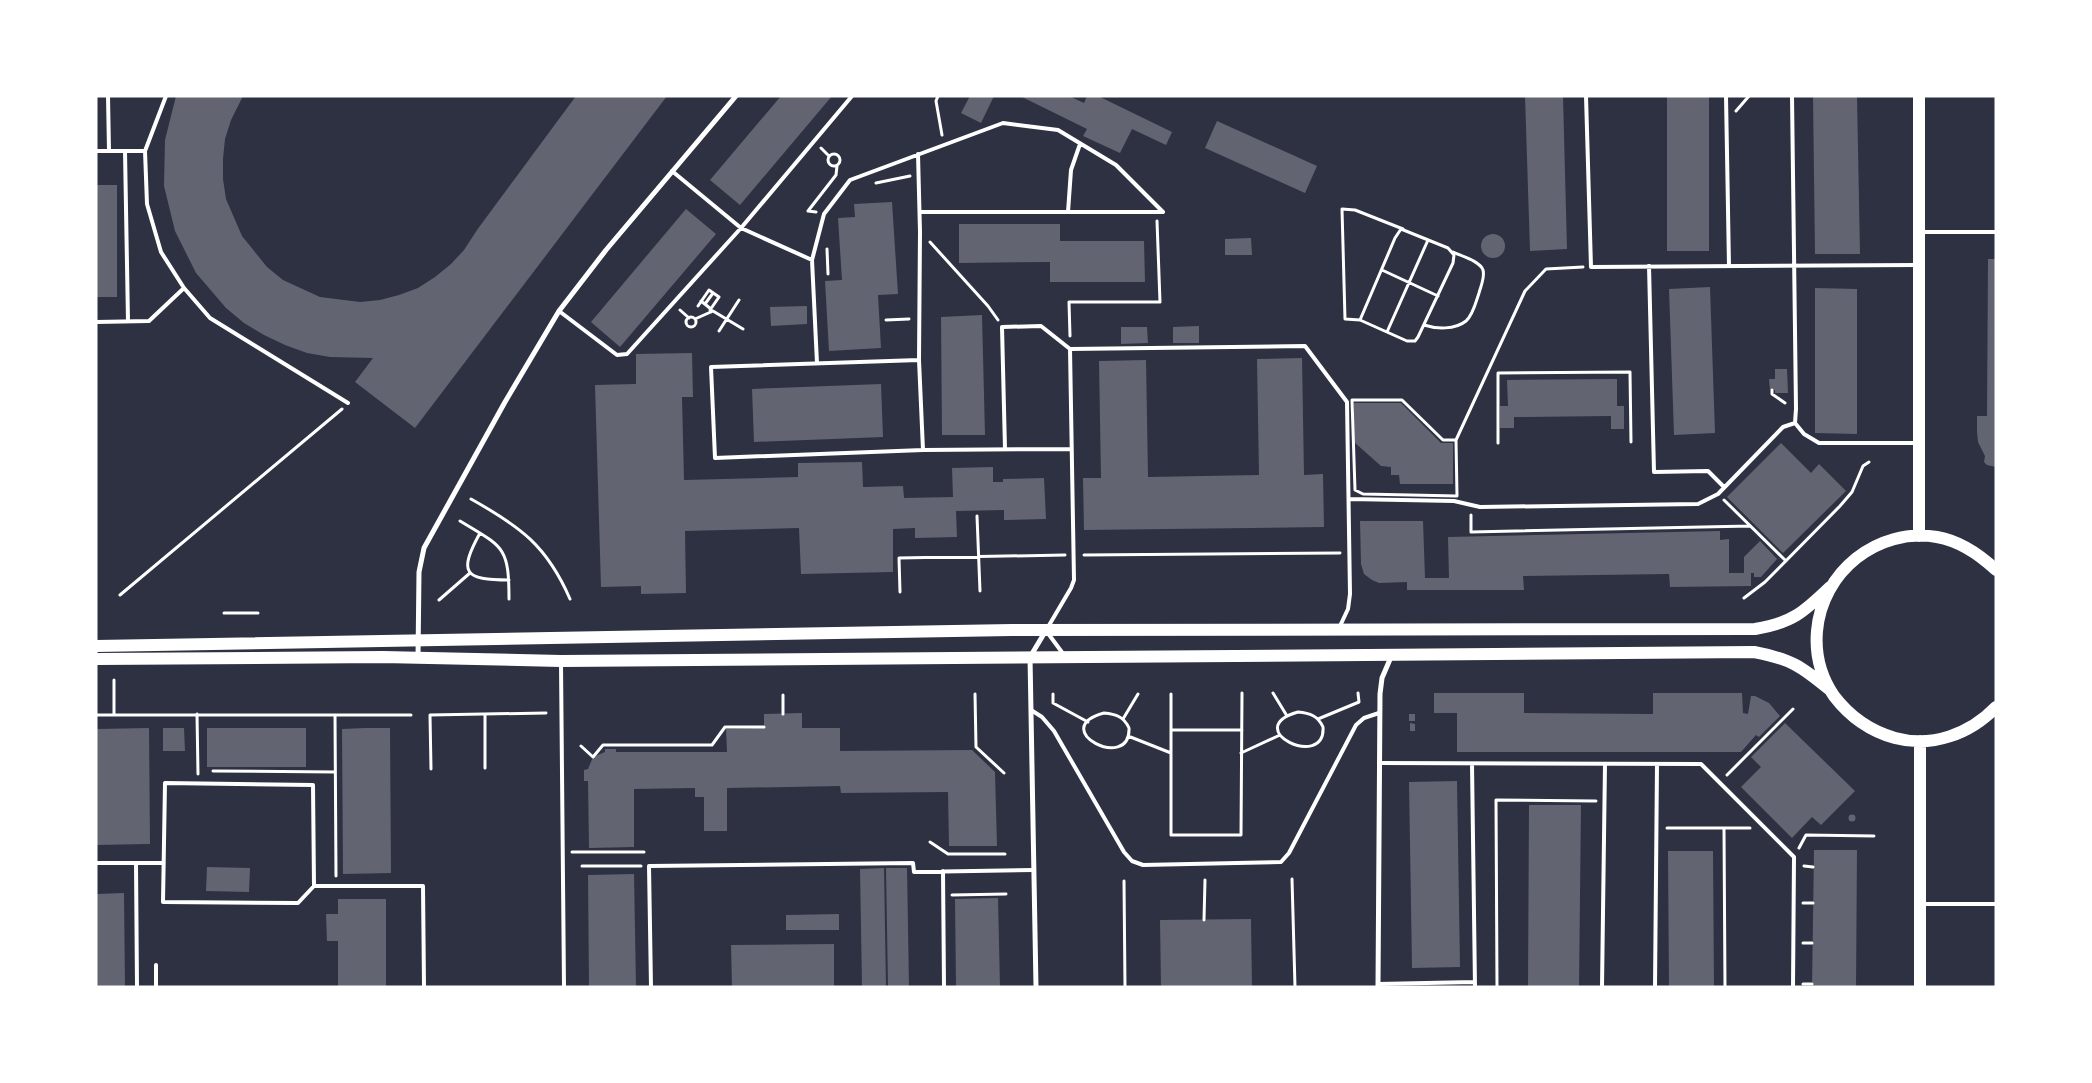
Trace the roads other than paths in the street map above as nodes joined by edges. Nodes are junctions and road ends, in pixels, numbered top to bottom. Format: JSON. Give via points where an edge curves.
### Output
{"nodes":[{"id":1,"x":108,"y":96,"type":"edge"},
{"id":2,"x":166,"y":96,"type":"edge"},
{"id":3,"x":736,"y":96,"type":"edge"},
{"id":4,"x":852,"y":96,"type":"edge"},
{"id":5,"x":1586,"y":96,"type":"edge"},
{"id":6,"x":1726,"y":96,"type":"edge"},
{"id":7,"x":1792,"y":96,"type":"edge"},
{"id":8,"x":1919,"y":96,"type":"edge"},
{"id":9,"x":1080,"y":144,"type":"junction"},
{"id":10,"x":96,"y":151,"type":"edge"},
{"id":11,"x":109,"y":151,"type":"junction"},
{"id":12,"x":125,"y":151,"type":"junction"},
{"id":13,"x":145,"y":151,"type":"junction"},
{"id":14,"x":918,"y":154,"type":"junction"},
{"id":15,"x":672,"y":171,"type":"junction"},
{"id":16,"x":920,"y":212,"type":"junction"},
{"id":17,"x":1068,"y":212,"type":"junction"},
{"id":18,"x":741,"y":228,"type":"junction"},
{"id":19,"x":1920,"y":232,"type":"junction"},
{"id":20,"x":1996,"y":232,"type":"edge"},
{"id":21,"x":812,"y":260,"type":"junction"},
{"id":22,"x":1920,"y":265,"type":"junction"},
{"id":23,"x":1649,"y":266,"type":"junction"},
{"id":24,"x":1729,"y":266,"type":"junction"},
{"id":25,"x":1794,"y":266,"type":"junction"},
{"id":26,"x":184,"y":288,"type":"junction"},
{"id":27,"x":559,"y":311,"type":"junction"},
{"id":28,"x":128,"y":321,"type":"junction"},
{"id":29,"x":96,"y":322,"type":"edge"},
{"id":30,"x":1070,"y":349,"type":"junction"},
{"id":31,"x":919,"y":360,"type":"junction"},
{"id":32,"x":818,"y":363,"type":"junction"},
{"id":33,"x":348,"y":403,"type":"road end"},
{"id":34,"x":1795,"y":423,"type":"junction"},
{"id":35,"x":1920,"y":443,"type":"junction"},
{"id":36,"x":1071,"y":448,"type":"junction"},
{"id":37,"x":1005,"y":449,"type":"junction"},
{"id":38,"x":923,"y":450,"type":"junction"},
{"id":39,"x":1724,"y":487,"type":"junction"},
{"id":40,"x":1350,"y":499,"type":"junction"},
{"id":41,"x":1919,"y":536,"type":"junction"},
{"id":42,"x":1996,"y":570,"type":"edge"},
{"id":43,"x":1830,"y":587,"type":"junction"},
{"id":44,"x":1046,"y":631,"type":"junction"},
{"id":45,"x":1338,"y":631,"type":"junction"},
{"id":46,"x":418,"y":640,"type":"junction"},
{"id":47,"x":96,"y":646,"type":"edge"},
{"id":48,"x":1392,"y":655,"type":"junction"},
{"id":49,"x":1030,"y":657,"type":"junction"},
{"id":50,"x":1066,"y":657,"type":"junction"},
{"id":51,"x":418,"y":658,"type":"junction"},
{"id":52,"x":96,"y":659,"type":"edge"},
{"id":53,"x":561,"y":661,"type":"junction"},
{"id":54,"x":1830,"y":690,"type":"junction"},
{"id":55,"x":1996,"y":707,"type":"edge"},
{"id":56,"x":1031,"y":710,"type":"junction"},
{"id":57,"x":1379,"y":713,"type":"junction"},
{"id":58,"x":1920,"y":742,"type":"junction"},
{"id":59,"x":1379,"y":763,"type":"junction"},
{"id":60,"x":1472,"y":764,"type":"junction"},
{"id":61,"x":1605,"y":764,"type":"junction"},
{"id":62,"x":1657,"y":764,"type":"junction"},
{"id":63,"x":96,"y":863,"type":"edge"},
{"id":64,"x":136,"y":863,"type":"junction"},
{"id":65,"x":163,"y":863,"type":"junction"},
{"id":66,"x":1033,"y":870,"type":"junction"},
{"id":67,"x":943,"y":871,"type":"junction"},
{"id":68,"x":314,"y":886,"type":"junction"},
{"id":69,"x":1920,"y":904,"type":"junction"},
{"id":70,"x":1996,"y":904,"type":"edge"},
{"id":71,"x":156,"y":965,"type":"dead end"},
{"id":72,"x":1474,"y":984,"type":"edge"},
{"id":73,"x":1378,"y":985,"type":"edge"},
{"id":74,"x":137,"y":987,"type":"edge"},
{"id":75,"x":156,"y":987,"type":"edge"},
{"id":76,"x":424,"y":987,"type":"edge"},
{"id":77,"x":564,"y":987,"type":"edge"},
{"id":78,"x":651,"y":987,"type":"edge"},
{"id":79,"x":944,"y":987,"type":"edge"},
{"id":80,"x":1036,"y":987,"type":"edge"},
{"id":81,"x":1602,"y":987,"type":"edge"},
{"id":82,"x":1655,"y":987,"type":"edge"},
{"id":83,"x":1793,"y":987,"type":"edge"},
{"id":84,"x":1920,"y":987,"type":"edge"}],
"edges":[{"from":1,"to":11,"type":"lane"},
{"from":2,"to":13,"type":"lane"},
{"from":3,"to":15,"type":"street"},
{"from":4,"to":18,"type":"lane"},
{"from":5,"to":23,"type":"lane","via":[[1591,267]]},
{"from":6,"to":24,"type":"lane"},
{"from":7,"to":25,"type":"lane"},
{"from":8,"to":19,"type":"main road"},
{"from":9,"to":14,"type":"lane","via":[[1058,130],[1003,123]]},
{"from":9,"to":17,"type":"lane","via":[[1071,170]]},
{"from":9,"to":17,"type":"lane","via":[[1116,165],[1163,212]]},
{"from":10,"to":11,"type":"lane"},
{"from":11,"to":12,"type":"lane"},
{"from":12,"to":13,"type":"lane"},
{"from":12,"to":28,"type":"lane"},
{"from":13,"to":26,"type":"lane","via":[[147,204],[161,252]]},
{"from":14,"to":16,"type":"lane"},
{"from":14,"to":21,"type":"lane","via":[[850,180],[824,214]]},
{"from":15,"to":18,"type":"lane"},
{"from":15,"to":27,"type":"street"},
{"from":16,"to":17,"type":"lane"},
{"from":16,"to":31,"type":"lane"},
{"from":18,"to":21,"type":"lane"},
{"from":18,"to":27,"type":"lane","via":[[628,354],[617,355]]},
{"from":19,"to":20,"type":"lane"},
{"from":19,"to":22,"type":"main road"},
{"from":21,"to":32,"type":"lane"},
{"from":22,"to":25,"type":"lane"},
{"from":22,"to":35,"type":"main road"},
{"from":23,"to":24,"type":"lane"},
{"from":23,"to":39,"type":"lane","via":[[1654,472],[1708,471]]},
{"from":24,"to":25,"type":"lane"},
{"from":25,"to":34,"type":"lane"},
{"from":26,"to":28,"type":"lane","via":[[149,321]]},
{"from":26,"to":33,"type":"lane","via":[[210,318]]},
{"from":27,"to":46,"type":"street","via":[[424,548],[419,572]]},
{"from":28,"to":29,"type":"lane"},
{"from":30,"to":36,"type":"lane"},
{"from":30,"to":37,"type":"lane","via":[[1041,326],[1002,327]]},
{"from":30,"to":40,"type":"lane","via":[[1305,346],[1348,402]]},
{"from":31,"to":32,"type":"lane"},
{"from":31,"to":38,"type":"lane"},
{"from":32,"to":38,"type":"lane","via":[[711,367],[715,458]]},
{"from":34,"to":35,"type":"lane","via":[[1804,434],[1819,443]]},
{"from":34,"to":39,"type":"lane","via":[[1783,427]]},
{"from":35,"to":41,"type":"main road"},
{"from":36,"to":37,"type":"lane"},
{"from":36,"to":44,"type":"lane","via":[[1074,580]]},
{"from":37,"to":38,"type":"lane"},
{"from":39,"to":40,"type":"lane","via":[[1708,501],[1698,504],[1480,507],[1454,501]]},
{"from":40,"to":45,"type":"lane","via":[[1350,594],[1348,609]]},
{"from":41,"to":42,"type":"main road","via":[[1937,537],[1970,549]]},
{"from":41,"to":43,"type":"main road","via":[[1902,537],[1868,549],[1853,560]]},
{"from":43,"to":45,"type":"main road","via":[[1790,620],[1755,628]]},
{"from":43,"to":54,"type":"main road","via":[[1820,612],[1816,638],[1823,674]]},
{"from":44,"to":45,"type":"main road"},
{"from":44,"to":46,"type":"main road"},
{"from":44,"to":49,"type":"street"},
{"from":44,"to":50,"type":"lane"},
{"from":46,"to":47,"type":"main road"},
{"from":46,"to":51,"type":"street"},
{"from":48,"to":50,"type":"main road"},
{"from":48,"to":54,"type":"main road","via":[[1754,652],[1777,656],[1800,666]]},
{"from":48,"to":57,"type":"street","via":[[1382,678]]},
{"from":49,"to":50,"type":"main road"},
{"from":49,"to":53,"type":"main road"},
{"from":49,"to":56,"type":"street"},
{"from":51,"to":52,"type":"main road"},
{"from":51,"to":53,"type":"main road"},
{"from":53,"to":77,"type":"lane"},
{"from":54,"to":58,"type":"main road","via":[[1841,705],[1868,728],[1902,740]]},
{"from":55,"to":58,"type":"main road","via":[[1972,727],[1956,735]]},
{"from":56,"to":57,"type":"lane","via":[[1054,731],[1124,852],[1132,861],[1143,864],[1281,862],[1290,853],[1356,725],[1364,718]]},
{"from":56,"to":66,"type":"street"},
{"from":57,"to":59,"type":"street"},
{"from":58,"to":69,"type":"main road"},
{"from":59,"to":60,"type":"lane"},
{"from":59,"to":73,"type":"street"},
{"from":60,"to":61,"type":"lane"},
{"from":60,"to":72,"type":"lane"},
{"from":61,"to":62,"type":"lane"},
{"from":61,"to":81,"type":"lane"},
{"from":62,"to":82,"type":"lane"},
{"from":62,"to":83,"type":"lane","via":[[1701,764],[1794,857]]},
{"from":63,"to":64,"type":"lane"},
{"from":64,"to":65,"type":"lane"},
{"from":64,"to":74,"type":"lane"},
{"from":65,"to":68,"type":"lane","via":[[163,902],[298,903]]},
{"from":65,"to":68,"type":"lane","via":[[165,783],[313,785]]},
{"from":66,"to":67,"type":"lane"},
{"from":66,"to":80,"type":"street"},
{"from":67,"to":78,"type":"lane","via":[[914,872],[913,863],[649,866]]},
{"from":67,"to":79,"type":"lane"},
{"from":68,"to":76,"type":"lane","via":[[423,886]]},
{"from":69,"to":70,"type":"lane"},
{"from":69,"to":84,"type":"main road"},
{"from":71,"to":75,"type":"lane"},
{"from":72,"to":73,"type":"lane"}]}
